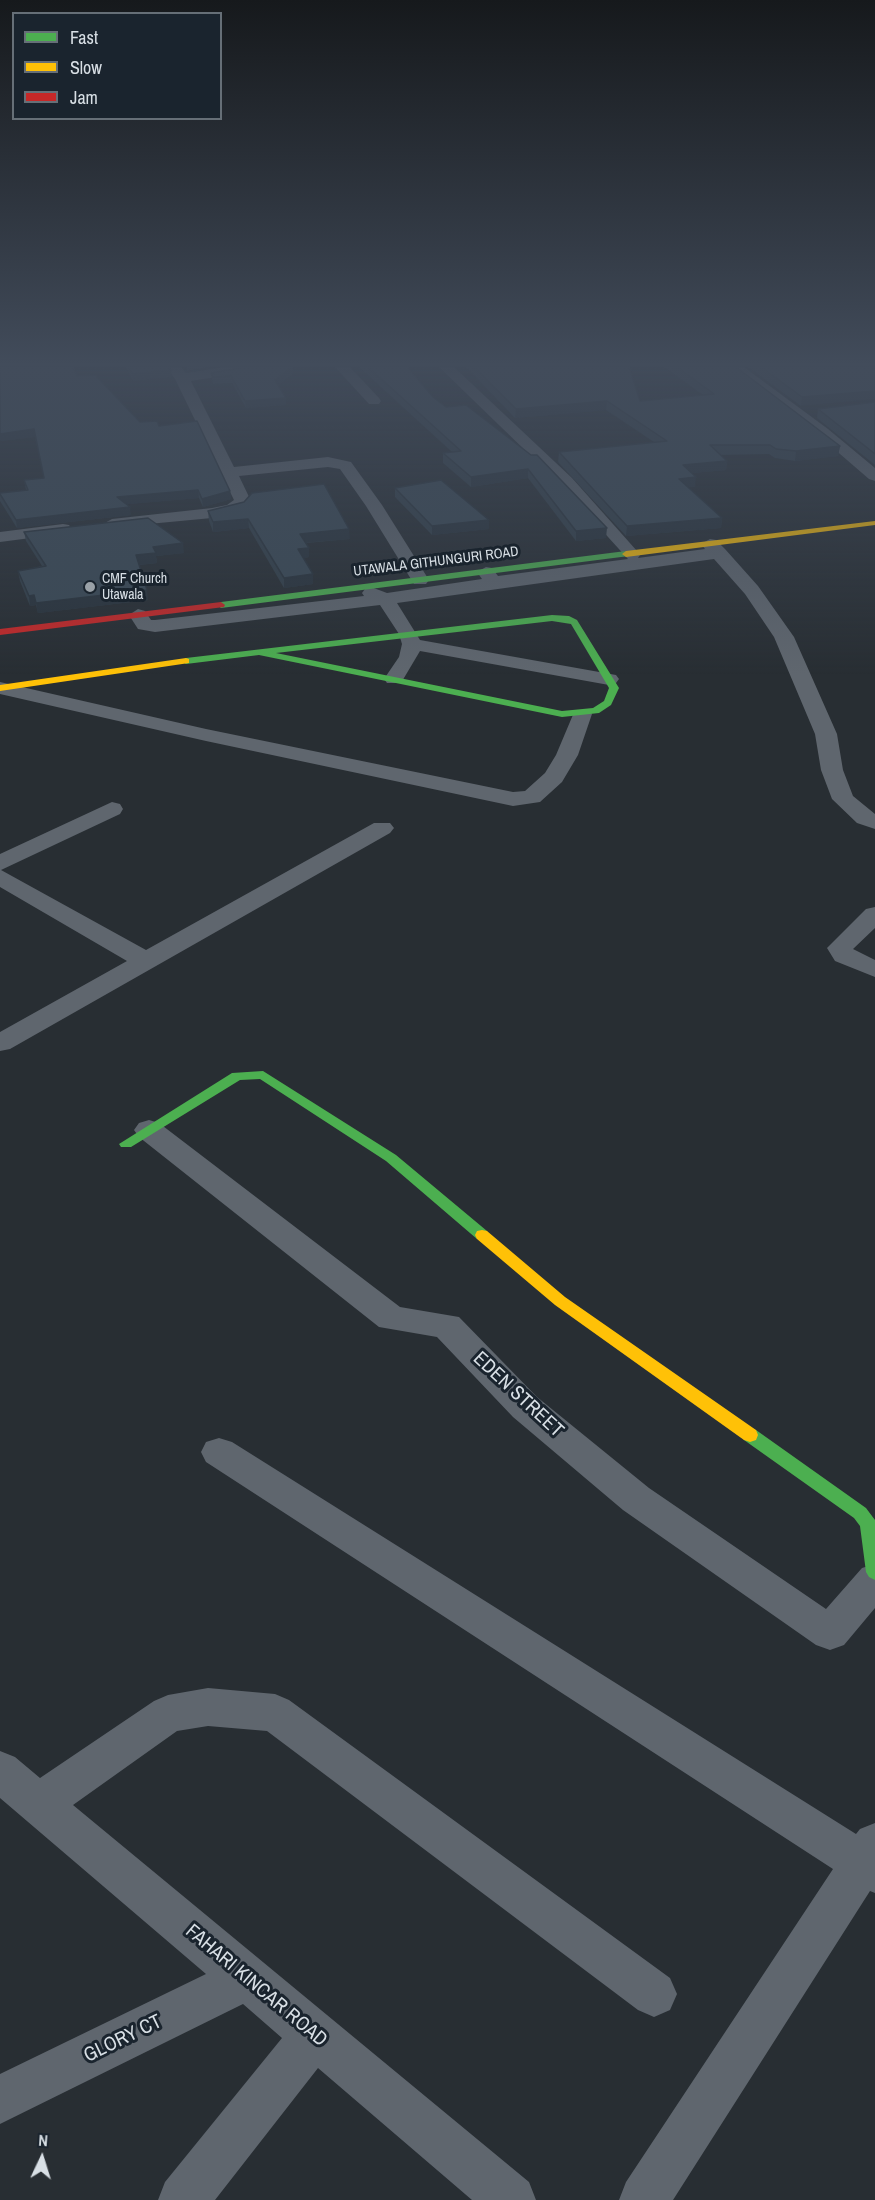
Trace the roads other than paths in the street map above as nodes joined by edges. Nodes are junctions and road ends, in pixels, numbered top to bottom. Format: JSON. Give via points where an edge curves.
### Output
{"nodes":[{"id":1,"x":253,"y":470,"type":"edge"},
{"id":2,"x":348,"y":470,"type":"edge"},
{"id":3,"x":554,"y":470,"type":"edge"},
{"id":4,"x":230,"y":472,"type":"joint"},
{"id":5,"x":875,"y":523,"type":"edge"},
{"id":6,"x":0,"y":537,"type":"edge"},
{"id":7,"x":715,"y":548,"type":"junction"},
{"id":8,"x":631,"y":555,"type":"junction"},
{"id":9,"x":491,"y":577,"type":"junction"},
{"id":10,"x":420,"y":580,"type":"junction"},
{"id":11,"x":362,"y":587,"type":"junction"},
{"id":12,"x":385,"y":599,"type":"junction"},
{"id":13,"x":263,"y":606,"type":"junction"},
{"id":14,"x":138,"y":615,"type":"joint"},
{"id":15,"x":0,"y":632,"type":"edge"},
{"id":16,"x":411,"y":639,"type":"junction"},
{"id":17,"x":259,"y":652,"type":"junction"},
{"id":18,"x":394,"y":679,"type":"junction"},
{"id":19,"x":609,"y":679,"type":"junction"},
{"id":20,"x":0,"y":688,"type":"edge"},
{"id":21,"x":582,"y":714,"type":"junction"},
{"id":22,"x":112,"y":809,"type":"dead end"},
{"id":23,"x":875,"y":822,"type":"edge"},
{"id":24,"x":382,"y":828,"type":"dead end"},
{"id":25,"x":0,"y":864,"type":"edge"},
{"id":26,"x":0,"y":877,"type":"edge"},
{"id":27,"x":875,"y":914,"type":"edge"},
{"id":28,"x":145,"y":960,"type":"junction"},
{"id":29,"x":875,"y":969,"type":"edge"},
{"id":30,"x":0,"y":1043,"type":"edge"},
{"id":31,"x":137,"y":1137,"type":"joint"},
{"id":32,"x":219,"y":1452,"type":"dead end"},
{"id":33,"x":875,"y":1572,"type":"edge"},
{"id":34,"x":875,"y":1580,"type":"edge"},
{"id":35,"x":0,"y":1771,"type":"edge"},
{"id":36,"x":39,"y":1804,"type":"junction"},
{"id":37,"x":871,"y":1860,"type":"edge"},
{"id":38,"x":247,"y":1978,"type":"junction"},
{"id":39,"x":654,"y":1994,"type":"dead end"},
{"id":40,"x":314,"y":2035,"type":"junction"},
{"id":41,"x":0,"y":2100,"type":"edge"},
{"id":42,"x":183,"y":2200,"type":"edge"},
{"id":43,"x":511,"y":2200,"type":"edge"},
{"id":44,"x":644,"y":2200,"type":"edge"}],
"edges":[{"from":1,"to":4,"type":"street"},
{"from":2,"to":10,"type":"street"},
{"from":3,"to":8,"type":"street"},
{"from":4,"to":6,"type":"street","via":[[243,501],[231,509]]},
{"from":5,"to":7,"type":"street","name":"UTAWALA GITHUNGURI ROAD"},
{"from":7,"to":8,"type":"street","name":"UTAWALA GITHUNGURI ROAD"},
{"from":7,"to":9,"type":"street"},
{"from":7,"to":23,"type":"street","via":[[752,590],[790,649],[826,734],[832,770],[843,799]]},
{"from":8,"to":9,"type":"street","name":"UTAWALA GITHUNGURI ROAD"},
{"from":9,"to":10,"type":"street","name":"UTAWALA GITHUNGURI ROAD"},
{"from":9,"to":12,"type":"street","via":[[490,585]]},
{"from":10,"to":11,"type":"street","name":"UTAWALA GITHUNGURI ROAD"},
{"from":11,"to":12,"type":"street"},
{"from":11,"to":13,"type":"street","name":"UTAWALA GITHUNGURI ROAD"},
{"from":12,"to":13,"type":"street"},
{"from":12,"to":16,"type":"street"},
{"from":13,"to":14,"type":"street","via":[[155,626],[145,625]]},
{"from":14,"to":15,"type":"street"},
{"from":16,"to":17,"type":"street"},
{"from":16,"to":18,"type":"street","via":[[409,657]]},
{"from":16,"to":19,"type":"street"},
{"from":16,"to":19,"type":"street","via":[[552,618],[569,619]]},
{"from":17,"to":18,"type":"street"},
{"from":17,"to":20,"type":"street"},
{"from":18,"to":21,"type":"street","via":[[550,712]]},
{"from":19,"to":21,"type":"street","via":[[614,688],[608,703]]},
{"from":20,"to":21,"type":"street","via":[[366,770],[519,799],[532,797],[554,777]]},
{"from":22,"to":25,"type":"street"},
{"from":24,"to":28,"type":"street"},
{"from":26,"to":28,"type":"street"},
{"from":27,"to":29,"type":"street","via":[[840,948],[844,956]]},
{"from":28,"to":30,"type":"street"},
{"from":31,"to":33,"type":"street","via":[[237,1076],[263,1075],[391,1158],[560,1301],[860,1513],[868,1524]]},
{"from":31,"to":34,"type":"street","name":"EDEN STREET","via":[[391,1318],[447,1326],[525,1407],[636,1499],[830,1633]]},
{"from":32,"to":37,"type":"street"},
{"from":35,"to":36,"type":"street","name":"FAHARI KINCAR ROAD"},
{"from":36,"to":38,"type":"street","name":"FAHARI KINCAR ROAD"},
{"from":36,"to":39,"type":"street","via":[[168,1714],[208,1707],[275,1713]]},
{"from":37,"to":44,"type":"street"},
{"from":38,"to":40,"type":"street","name":"FAHARI KINCAR ROAD"},
{"from":38,"to":41,"type":"street","name":"GLORY CT"},
{"from":40,"to":42,"type":"street"},
{"from":40,"to":43,"type":"street","name":"FAHARI KINCAR ROAD"}]}
